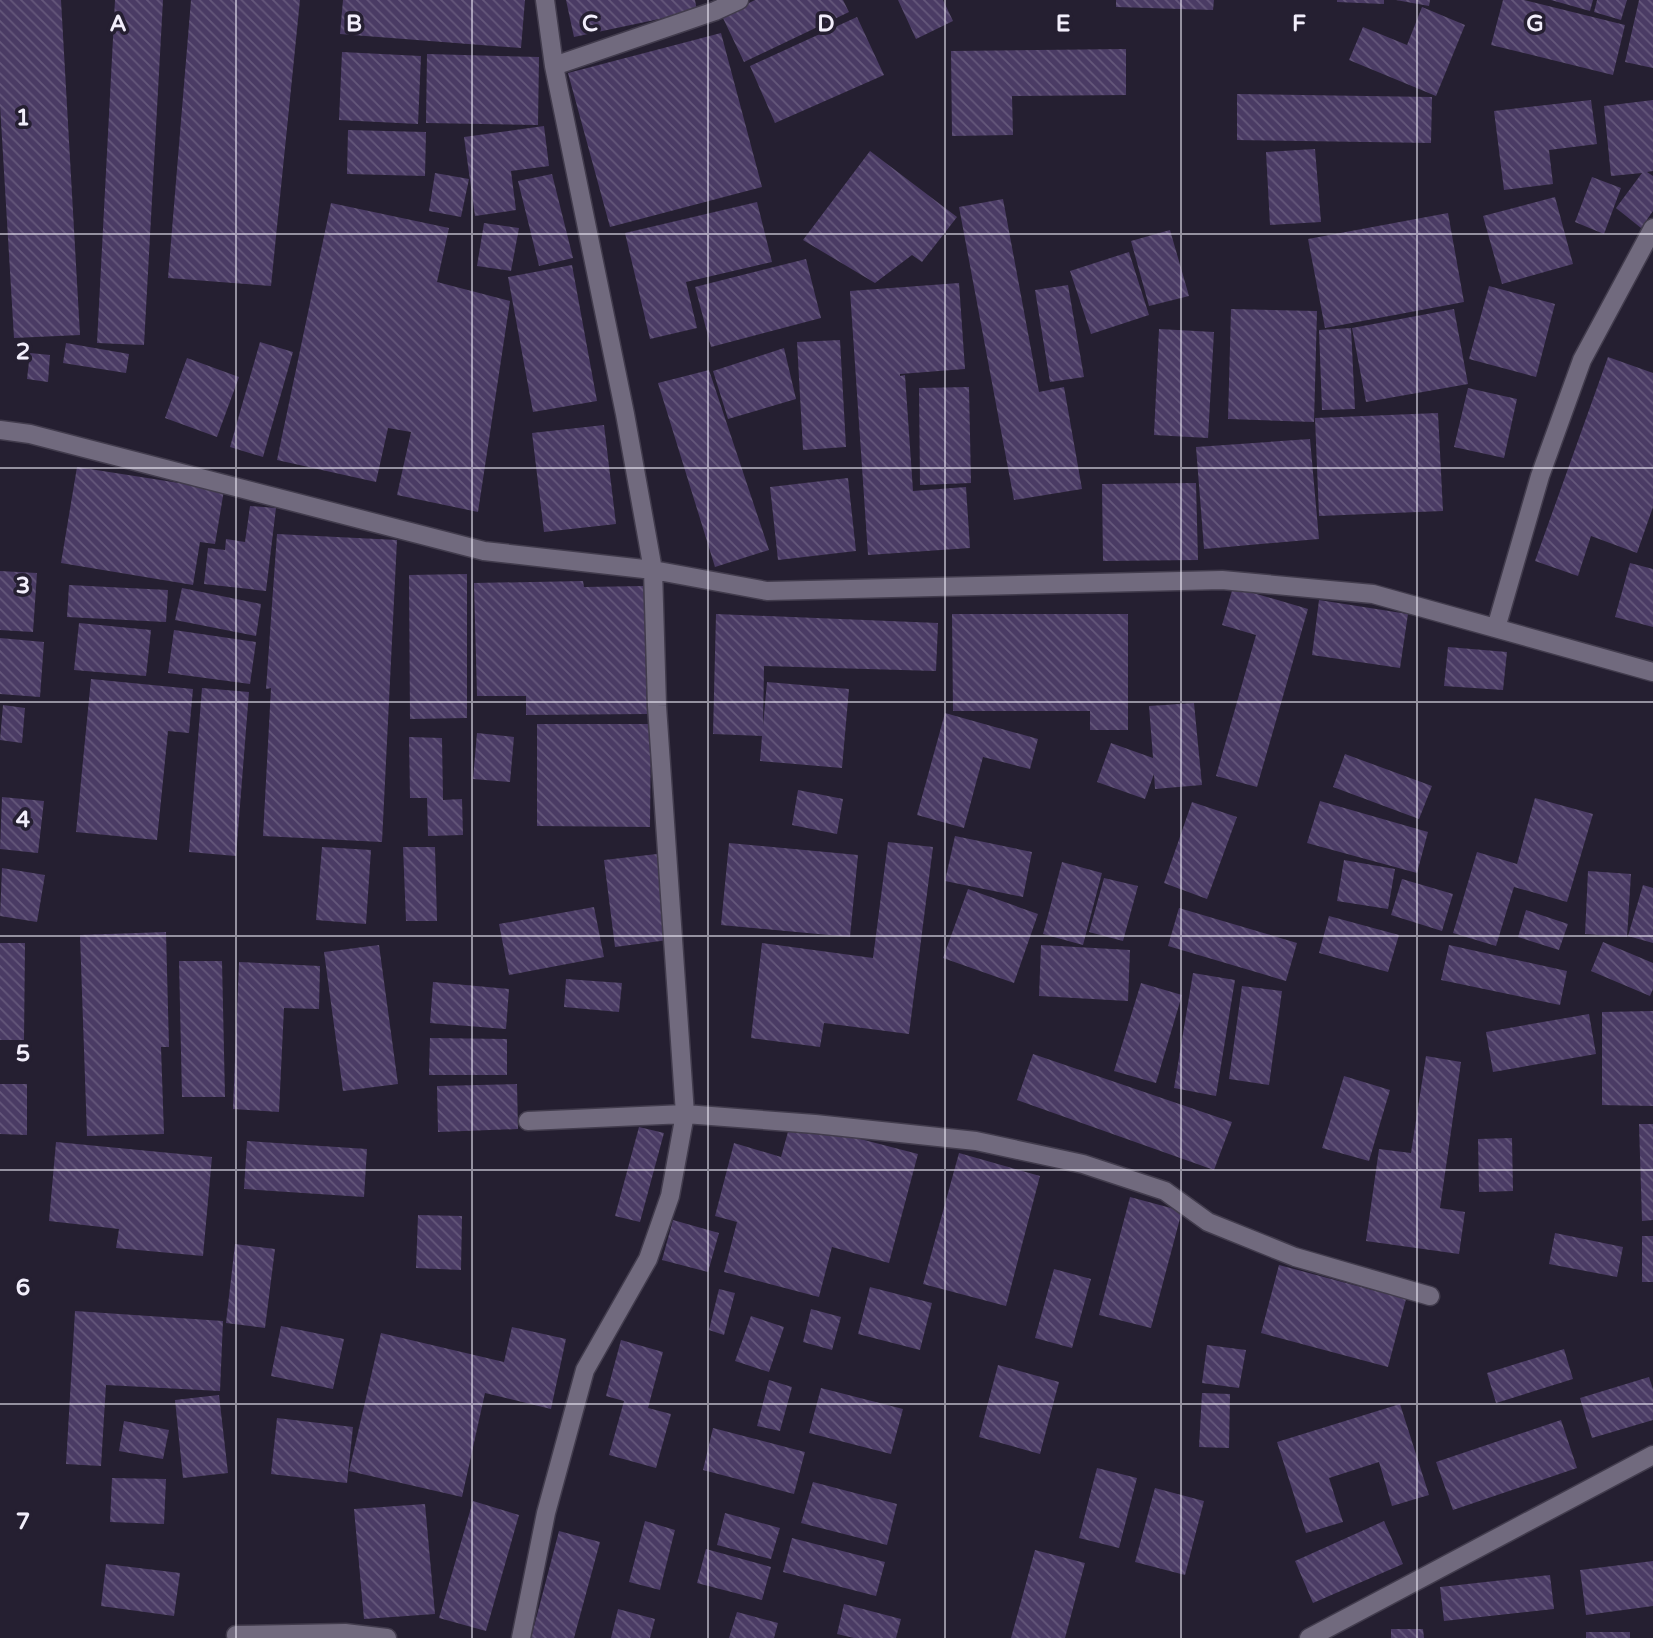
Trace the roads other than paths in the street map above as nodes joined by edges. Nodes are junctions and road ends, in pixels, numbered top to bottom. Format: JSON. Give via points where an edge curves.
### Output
{"nodes":[{"id":1,"x":545,"y":0,"type":"edge"},
{"id":2,"x":739,"y":0,"type":"edge"},
{"id":3,"x":554,"y":66,"type":"junction"},
{"id":4,"x":1653,"y":228,"type":"edge"},
{"id":5,"x":0,"y":430,"type":"edge"},
{"id":6,"x":653,"y":570,"type":"junction"},
{"id":7,"x":1496,"y":628,"type":"junction"},
{"id":8,"x":1653,"y":672,"type":"edge"},
{"id":9,"x":685,"y":1114,"type":"junction"},
{"id":10,"x":528,"y":1121,"type":"dead end"},
{"id":11,"x":1430,"y":1296,"type":"dead end"},
{"id":12,"x":1653,"y":1455,"type":"edge"},
{"id":13,"x":236,"y":1635,"type":"dead end"},
{"id":14,"x":387,"y":1638,"type":"edge"},
{"id":15,"x":521,"y":1638,"type":"edge"},
{"id":16,"x":1309,"y":1638,"type":"edge"}],
"edges":[{"from":1,"to":3,"type":"street"},
{"from":2,"to":3,"type":"street"},
{"from":3,"to":6,"type":"street"},
{"from":4,"to":7,"type":"street","via":[[1582,360],[1540,476]]},
{"from":5,"to":6,"type":"street","via":[[484,551]]},
{"from":6,"to":7,"type":"street","via":[[767,591],[1222,580],[1373,594]]},
{"from":6,"to":9,"type":"street","via":[[657,706]]},
{"from":7,"to":8,"type":"street"},
{"from":9,"to":10,"type":"street"},
{"from":9,"to":11,"type":"street","via":[[976,1140],[1083,1164],[1165,1191],[1208,1222],[1295,1257]]},
{"from":9,"to":15,"type":"street","via":[[670,1196],[648,1259],[585,1370],[546,1513]]},
{"from":12,"to":16,"type":"street"},
{"from":13,"to":14,"type":"street","via":[[345,1633]]}]}
